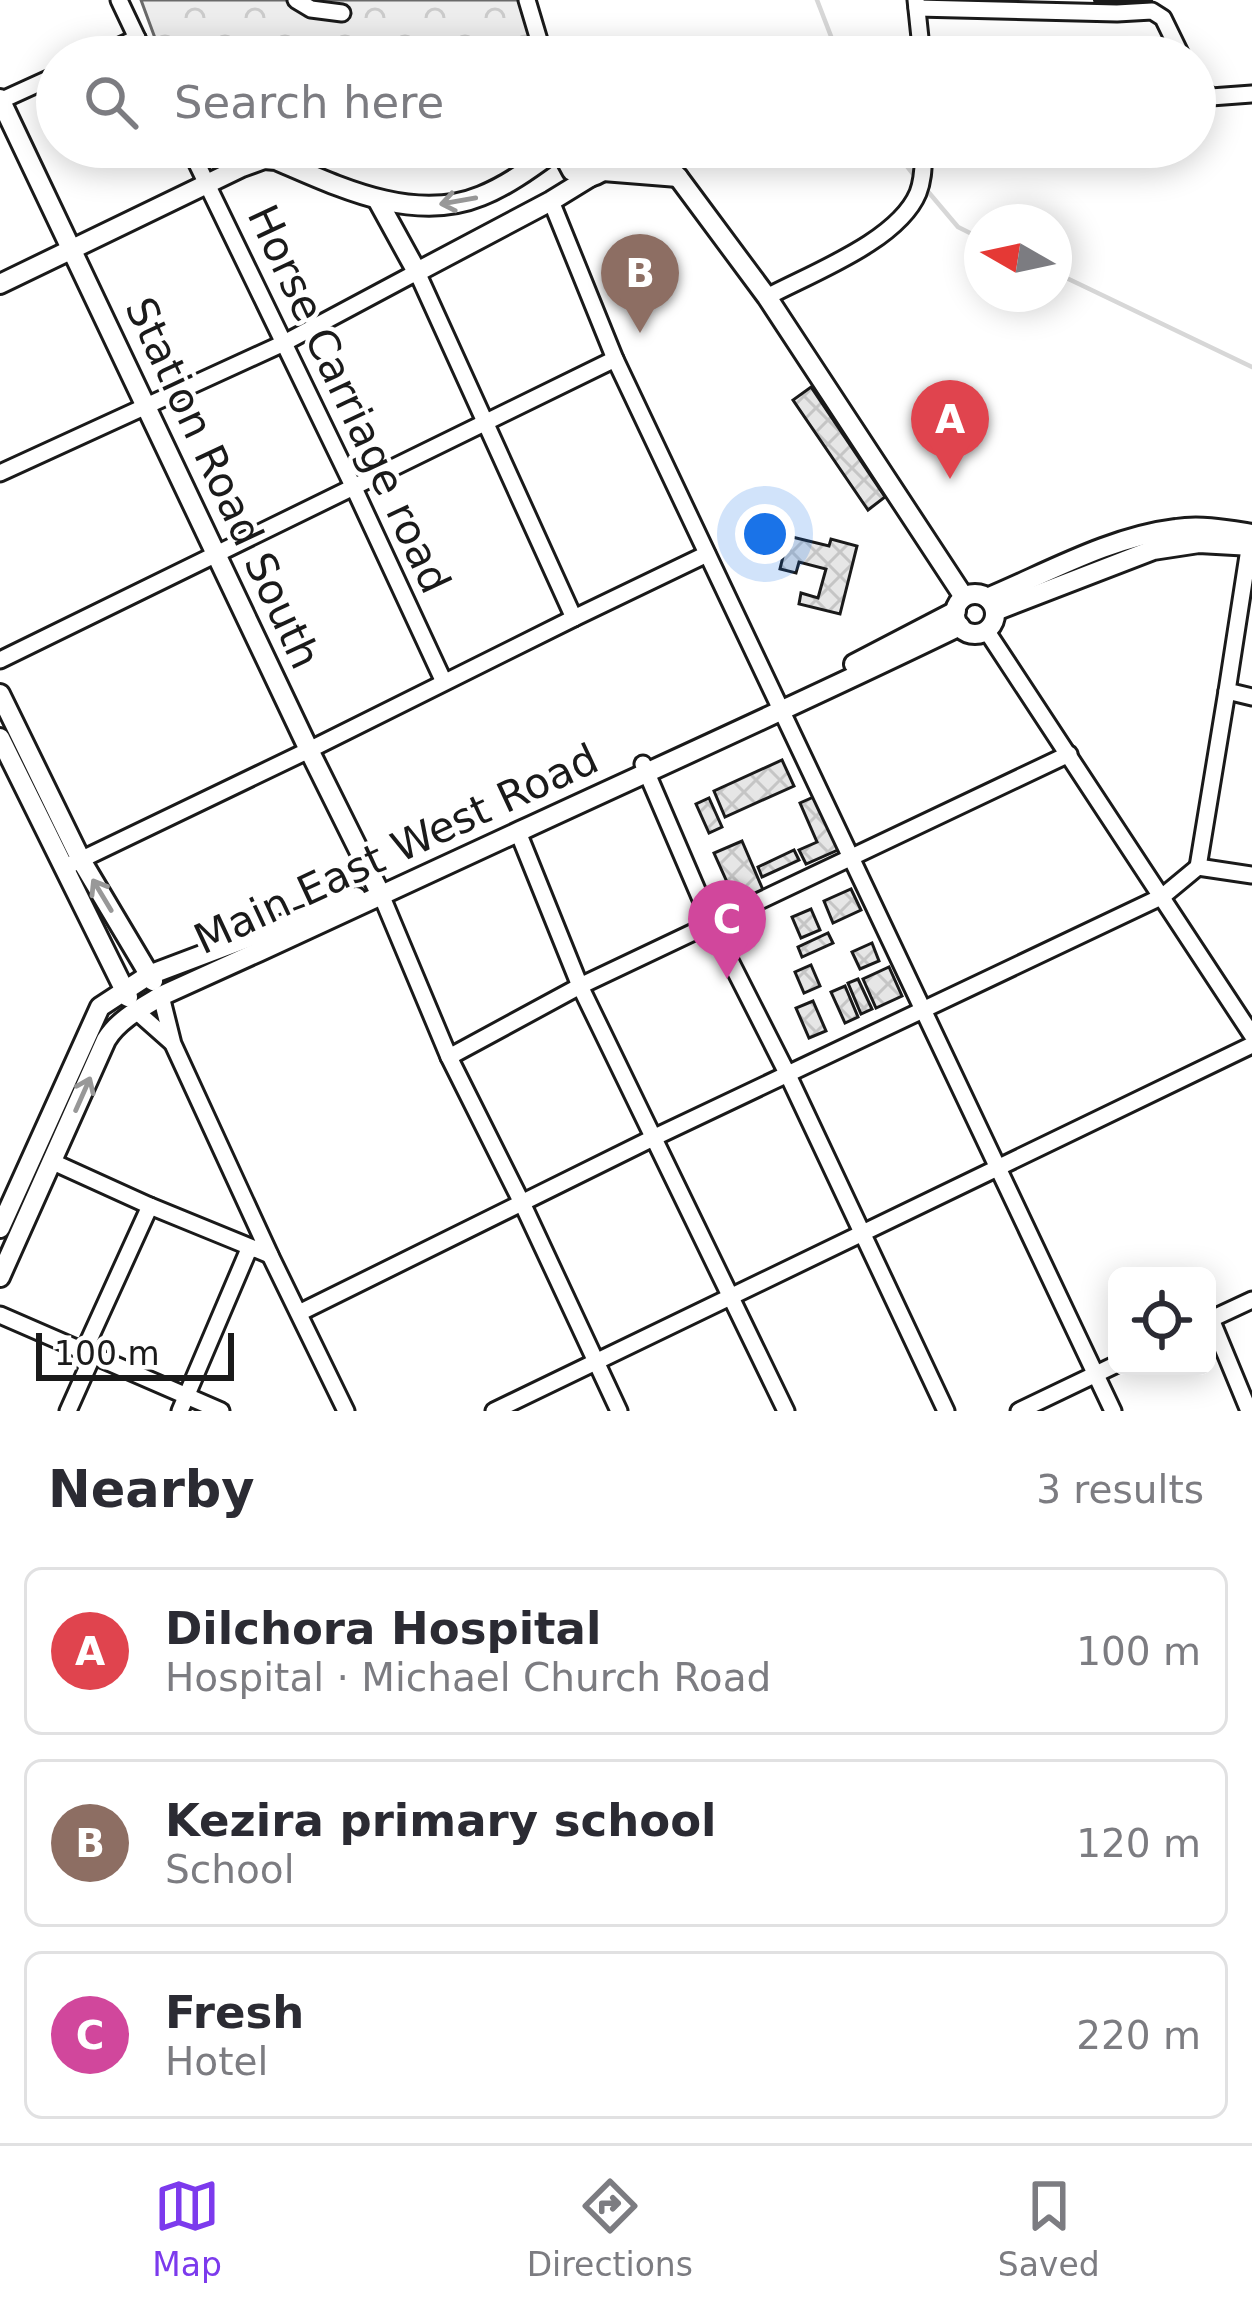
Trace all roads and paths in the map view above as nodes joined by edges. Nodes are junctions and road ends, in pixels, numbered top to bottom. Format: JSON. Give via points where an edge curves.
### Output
{"nodes":[{"id":1,"x":119,"y":0,"type":"edge"},
{"id":2,"x":296,"y":0,"type":"edge"},
{"id":3,"x":526,"y":0,"type":"edge"},
{"id":4,"x":916,"y":4,"type":"edge"},
{"id":5,"x":342,"y":13,"type":"dead end"},
{"id":6,"x":136,"y":36,"type":"edge"},
{"id":7,"x":537,"y":36,"type":"edge"},
{"id":8,"x":920,"y":36,"type":"edge"},
{"id":9,"x":1172,"y":36,"type":"edge"},
{"id":10,"x":36,"y":84,"type":"edge"},
{"id":11,"x":1252,"y":94,"type":"edge"},
{"id":12,"x":1216,"y":97,"type":"edge"},
{"id":13,"x":0,"y":100,"type":"edge"},
{"id":14,"x":200,"y":168,"type":"edge"},
{"id":15,"x":240,"y":168,"type":"edge"},
{"id":16,"x":296,"y":168,"type":"edge"},
{"id":17,"x":531,"y":168,"type":"edge"},
{"id":18,"x":570,"y":168,"type":"edge"},
{"id":19,"x":603,"y":168,"type":"edge"},
{"id":20,"x":669,"y":168,"type":"edge"},
{"id":21,"x":923,"y":168,"type":"edge"},
{"id":22,"x":597,"y":174,"type":"junction"},
{"id":23,"x":678,"y":178,"type":"junction"},
{"id":24,"x":208,"y":185,"type":"junction"},
{"id":25,"x":378,"y":201,"type":"junction"},
{"id":26,"x":551,"y":202,"type":"junction"},
{"id":27,"x":74,"y":249,"type":"junction"},
{"id":28,"x":417,"y":272,"type":"junction"},
{"id":29,"x":0,"y":284,"type":"edge"},
{"id":30,"x":766,"y":297,"type":"junction"},
{"id":31,"x":284,"y":343,"type":"junction"},
{"id":32,"x":615,"y":358,"type":"junction"},
{"id":33,"x":146,"y":406,"type":"junction"},
{"id":34,"x":486,"y":422,"type":"junction"},
{"id":35,"x":0,"y":473,"type":"edge"},
{"id":36,"x":354,"y":488,"type":"junction"},
{"id":37,"x":1252,"y":534,"type":"edge"},
{"id":38,"x":1251,"y":546,"type":"edge"},
{"id":39,"x":215,"y":552,"type":"junction"},
{"id":40,"x":707,"y":554,"type":"junction"},
{"id":41,"x":1054,"y":578,"type":"junction"},
{"id":42,"x":991,"y":604,"type":"junction"},
{"id":43,"x":960,"y":612,"type":"junction"},
{"id":44,"x":574,"y":618,"type":"junction"},
{"id":45,"x":986,"y":630,"type":"junction"},
{"id":46,"x":0,"y":660,"type":"edge"},
{"id":47,"x":444,"y":682,"type":"junction"},
{"id":48,"x":1227,"y":691,"type":"junction"},
{"id":49,"x":0,"y":694,"type":"edge"},
{"id":50,"x":1252,"y":697,"type":"edge"},
{"id":51,"x":780,"y":709,"type":"junction"},
{"id":52,"x":0,"y":738,"type":"edge"},
{"id":53,"x":309,"y":750,"type":"junction"},
{"id":54,"x":1069,"y":754,"type":"junction"},
{"id":55,"x":645,"y":769,"type":"junction"},
{"id":56,"x":518,"y":832,"type":"junction"},
{"id":57,"x":851,"y":858,"type":"junction"},
{"id":58,"x":72,"y":864,"type":"junction"},
{"id":59,"x":1198,"y":867,"type":"junction"},
{"id":60,"x":1252,"y":875,"type":"edge"},
{"id":61,"x":380,"y":893,"type":"junction"},
{"id":62,"x":1163,"y":896,"type":"junction"},
{"id":63,"x":712,"y":925,"type":"junction"},
{"id":64,"x":149,"y":975,"type":"junction"},
{"id":65,"x":580,"y":986,"type":"junction"},
{"id":66,"x":124,"y":989,"type":"junction"},
{"id":67,"x":161,"y":996,"type":"junction"},
{"id":68,"x":921,"y":1009,"type":"junction"},
{"id":69,"x":136,"y":1011,"type":"junction"},
{"id":70,"x":1249,"y":1025,"type":"edge"},
{"id":71,"x":173,"y":1043,"type":"junction"},
{"id":72,"x":1252,"y":1046,"type":"edge"},
{"id":73,"x":449,"y":1057,"type":"junction"},
{"id":74,"x":787,"y":1073,"type":"junction"},
{"id":75,"x":655,"y":1137,"type":"junction"},
{"id":76,"x":53,"y":1162,"type":"junction"},
{"id":77,"x":999,"y":1169,"type":"junction"},
{"id":78,"x":521,"y":1202,"type":"junction"},
{"id":79,"x":150,"y":1206,"type":"junction"},
{"id":80,"x":0,"y":1228,"type":"edge"},
{"id":81,"x":863,"y":1232,"type":"junction"},
{"id":82,"x":249,"y":1249,"type":"junction"},
{"id":83,"x":270,"y":1255,"type":"junction"},
{"id":84,"x":0,"y":1277,"type":"edge"},
{"id":85,"x":732,"y":1295,"type":"junction"},
{"id":86,"x":1252,"y":1300,"type":"edge"},
{"id":87,"x":299,"y":1312,"type":"junction"},
{"id":88,"x":0,"y":1315,"type":"edge"},
{"id":89,"x":1216,"y":1317,"type":"edge"},
{"id":90,"x":1216,"y":1336,"type":"edge"},
{"id":91,"x":88,"y":1353,"type":"junction"},
{"id":92,"x":596,"y":1360,"type":"junction"},
{"id":93,"x":1108,"y":1368,"type":"edge"},
{"id":94,"x":1096,"y":1374,"type":"junction"},
{"id":95,"x":184,"y":1403,"type":"edge"},
{"id":96,"x":68,"y":1411,"type":"edge"},
{"id":97,"x":221,"y":1411,"type":"edge"},
{"id":98,"x":346,"y":1411,"type":"edge"},
{"id":99,"x":494,"y":1411,"type":"edge"},
{"id":100,"x":620,"y":1411,"type":"edge"},
{"id":101,"x":786,"y":1411,"type":"edge"},
{"id":102,"x":946,"y":1411,"type":"edge"},
{"id":103,"x":1019,"y":1411,"type":"edge"},
{"id":104,"x":1113,"y":1411,"type":"edge"},
{"id":105,"x":1249,"y":1411,"type":"edge"}],
"edges":[{"from":1,"to":6,"type":"street"},
{"from":2,"to":5,"type":"street"},
{"from":3,"to":7,"type":"street"},
{"from":4,"to":8,"type":"street"},
{"from":4,"to":9,"type":"street","via":[[1152,11]]},
{"from":10,"to":13,"type":"street"},
{"from":11,"to":12,"type":"street"},
{"from":13,"to":27,"type":"main road","name":"Station Road South"},
{"from":14,"to":24,"type":"street","name":"Horse Carriage road"},
{"from":15,"to":24,"type":"main road"},
{"from":16,"to":25,"type":"main road"},
{"from":17,"to":25,"type":"main road","one_way":true,"via":[[459,204]]},
{"from":18,"to":22,"type":"main road"},
{"from":19,"to":22,"type":"main road"},
{"from":20,"to":23,"type":"main road"},
{"from":21,"to":30,"type":"street","via":[[899,223]]},
{"from":22,"to":23,"type":"main road"},
{"from":22,"to":26,"type":"main road"},
{"from":23,"to":30,"type":"main road"},
{"from":24,"to":27,"type":"main road"},
{"from":24,"to":31,"type":"street","name":"Horse Carriage road"},
{"from":25,"to":28,"type":"main road"},
{"from":26,"to":28,"type":"main road"},
{"from":26,"to":32,"type":"street"},
{"from":27,"to":29,"type":"main road"},
{"from":27,"to":33,"type":"main road","name":"Station Road South"},
{"from":28,"to":31,"type":"street"},
{"from":28,"to":34,"type":"street"},
{"from":30,"to":43,"type":"main road"},
{"from":31,"to":33,"type":"street"},
{"from":31,"to":36,"type":"street","name":"Horse Carriage road"},
{"from":32,"to":34,"type":"street"},
{"from":32,"to":40,"type":"street"},
{"from":33,"to":35,"type":"street"},
{"from":33,"to":39,"type":"main road","name":"Station Road South"},
{"from":34,"to":36,"type":"street"},
{"from":34,"to":44,"type":"street"},
{"from":36,"to":39,"type":"street"},
{"from":36,"to":47,"type":"street","name":"Horse Carriage road"},
{"from":37,"to":38,"type":"street"},
{"from":37,"to":41,"type":"main road","via":[[1177,528],[1120,542]]},
{"from":38,"to":41,"type":"main road","via":[[1168,547]]},
{"from":38,"to":48,"type":"street"},
{"from":39,"to":46,"type":"street"},
{"from":39,"to":53,"type":"main road","name":"Station Road South"},
{"from":40,"to":44,"type":"street"},
{"from":40,"to":51,"type":"street"},
{"from":41,"to":42,"type":"main road"},
{"from":42,"to":43,"type":"main road","via":[[976,594]]},
{"from":42,"to":45,"type":"main road"},
{"from":43,"to":45,"type":"main road","via":[[969,632]]},
{"from":43,"to":51,"type":"main road","name":"Main East West Road"},
{"from":44,"to":47,"type":"street"},
{"from":45,"to":54,"type":"street"},
{"from":47,"to":53,"type":"street"},
{"from":48,"to":50,"type":"street"},
{"from":48,"to":59,"type":"street"},
{"from":49,"to":58,"type":"main road"},
{"from":51,"to":55,"type":"main road","name":"Main East West Road"},
{"from":51,"to":57,"type":"street"},
{"from":52,"to":58,"type":"main road"},
{"from":53,"to":58,"type":"street"},
{"from":53,"to":61,"type":"main road","name":"Station Road South"},
{"from":54,"to":57,"type":"street"},
{"from":54,"to":62,"type":"street"},
{"from":55,"to":56,"type":"main road","name":"Main East West Road"},
{"from":55,"to":61,"type":"main road","name":"Main East West Road"},
{"from":55,"to":63,"type":"street"},
{"from":56,"to":61,"type":"main road","name":"Main East West Road"},
{"from":56,"to":65,"type":"street"},
{"from":57,"to":63,"type":"street"},
{"from":57,"to":68,"type":"street"},
{"from":64,"to":58,"type":"main road","one_way":true},
{"from":58,"to":66,"type":"main road"},
{"from":59,"to":60,"type":"street"},
{"from":59,"to":62,"type":"street"},
{"from":61,"to":64,"type":"main road","name":"Main East West Road"},
{"from":61,"to":67,"type":"main road","name":"Main East West Road"},
{"from":61,"to":73,"type":"street"},
{"from":62,"to":68,"type":"street"},
{"from":62,"to":70,"type":"street"},
{"from":63,"to":65,"type":"street"},
{"from":63,"to":74,"type":"street"},
{"from":64,"to":66,"type":"main road","name":"Main East West Road"},
{"from":64,"to":67,"type":"main road"},
{"from":65,"to":73,"type":"street"},
{"from":65,"to":75,"type":"street"},
{"from":66,"to":69,"type":"main road"},
{"from":66,"to":80,"type":"main road","name":"Main East West Road","via":[[100,1007]]},
{"from":67,"to":69,"type":"main road","name":"Main East West Road"},
{"from":67,"to":71,"type":"street"},
{"from":68,"to":74,"type":"street"},
{"from":68,"to":77,"type":"street"},
{"from":69,"to":71,"type":"street"},
{"from":76,"to":69,"type":"main road","name":"Main East West Road","one_way":true,"via":[[106,1040]]},
{"from":71,"to":83,"type":"street"},
{"from":72,"to":77,"type":"street"},
{"from":73,"to":78,"type":"street"},
{"from":74,"to":75,"type":"street"},
{"from":74,"to":81,"type":"street"},
{"from":75,"to":78,"type":"street"},
{"from":75,"to":85,"type":"street"},
{"from":76,"to":79,"type":"street"},
{"from":76,"to":84,"type":"main road","name":"Main East West Road"},
{"from":77,"to":81,"type":"street"},
{"from":77,"to":94,"type":"street"},
{"from":78,"to":87,"type":"street"},
{"from":78,"to":92,"type":"street"},
{"from":79,"to":82,"type":"street"},
{"from":79,"to":91,"type":"street"},
{"from":81,"to":85,"type":"street"},
{"from":81,"to":102,"type":"street"},
{"from":82,"to":83,"type":"street"},
{"from":82,"to":95,"type":"street"},
{"from":83,"to":87,"type":"street"},
{"from":85,"to":92,"type":"street"},
{"from":85,"to":101,"type":"street"},
{"from":86,"to":89,"type":"street"},
{"from":87,"to":98,"type":"street"},
{"from":88,"to":91,"type":"street"},
{"from":90,"to":105,"type":"street"},
{"from":91,"to":95,"type":"street"},
{"from":91,"to":96,"type":"street"},
{"from":92,"to":99,"type":"street"},
{"from":92,"to":100,"type":"street"},
{"from":93,"to":94,"type":"street"},
{"from":94,"to":103,"type":"street"},
{"from":94,"to":104,"type":"street"},
{"from":95,"to":97,"type":"street"}]}
